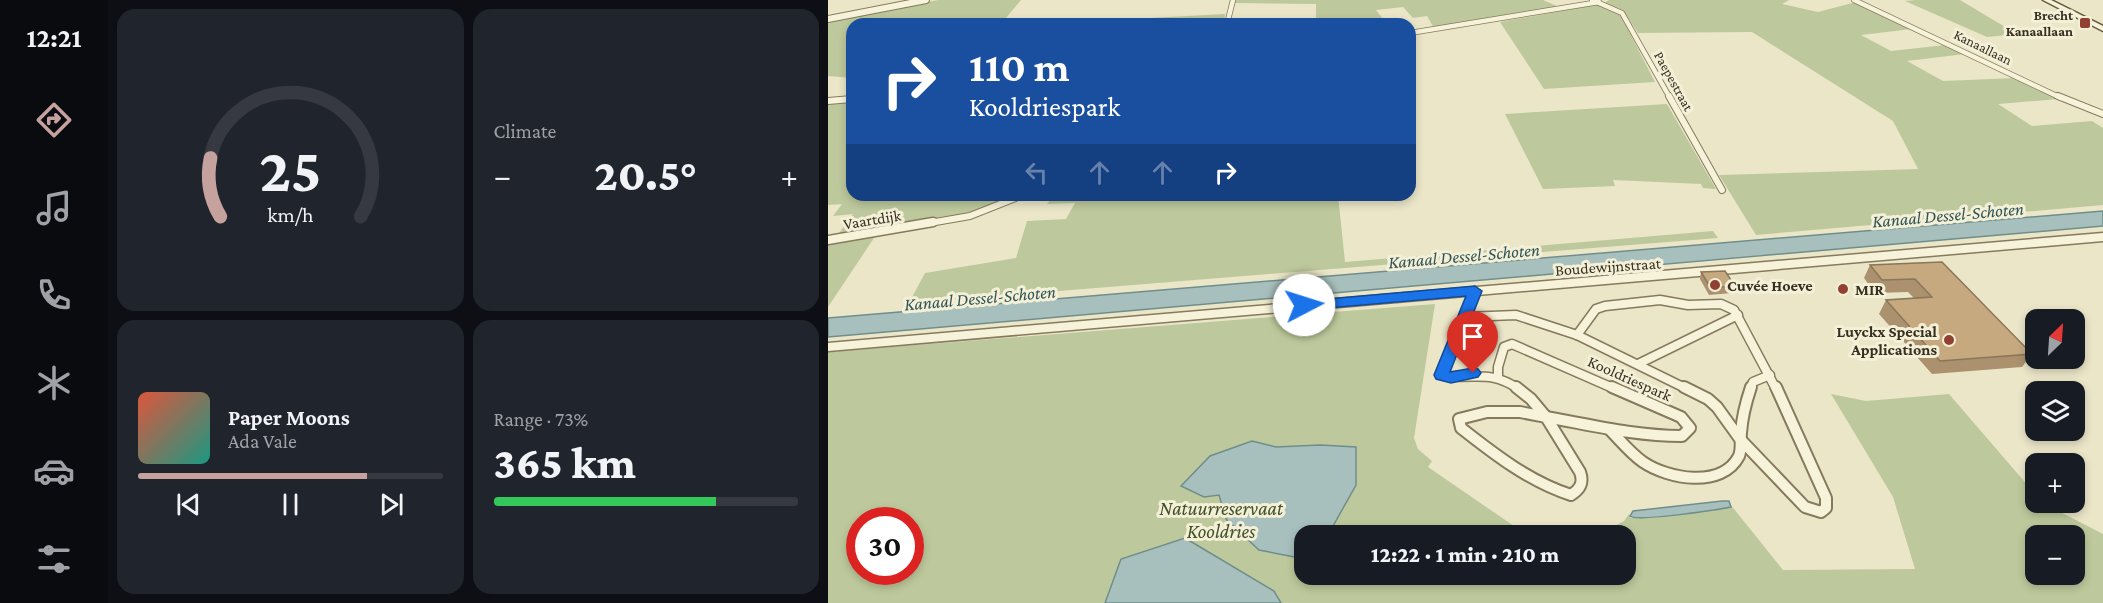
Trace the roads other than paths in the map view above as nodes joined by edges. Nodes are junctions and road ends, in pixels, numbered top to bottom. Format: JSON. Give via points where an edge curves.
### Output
{"nodes":[{"id":1,"x":927,"y":0,"type":"edge"},
{"id":2,"x":1233,"y":0,"type":"edge"},
{"id":3,"x":1854,"y":0,"type":"edge"},
{"id":4,"x":2046,"y":0,"type":"edge"},
{"id":5,"x":1598,"y":1,"type":"edge"},
{"id":6,"x":1228,"y":18,"type":"edge"},
{"id":7,"x":828,"y":19,"type":"edge"},
{"id":8,"x":2103,"y":29,"type":"edge"},
{"id":9,"x":1416,"y":32,"type":"edge"},
{"id":10,"x":846,"y":100,"type":"edge"},
{"id":11,"x":828,"y":101,"type":"edge"},
{"id":12,"x":2103,"y":114,"type":"edge"},
{"id":13,"x":1722,"y":190,"type":"dead end"},
{"id":14,"x":1008,"y":201,"type":"edge"},
{"id":15,"x":2103,"y":237,"type":"edge"},
{"id":16,"x":828,"y":240,"type":"edge"},
{"id":17,"x":1475,"y":291,"type":"junction"},
{"id":18,"x":1738,"y":315,"type":"junction"},
{"id":19,"x":1466,"y":317,"type":"junction"},
{"id":20,"x":1577,"y":335,"type":"junction"},
{"id":21,"x":828,"y":347,"type":"edge"},
{"id":22,"x":1638,"y":364,"type":"junction"},
{"id":23,"x":1770,"y":375,"type":"junction"},
{"id":24,"x":1498,"y":377,"type":"junction"},
{"id":25,"x":1544,"y":414,"type":"junction"},
{"id":26,"x":1609,"y":429,"type":"junction"},
{"id":27,"x":1740,"y":439,"type":"junction"}],
"edges":[{"from":1,"to":7,"type":"street"},
{"from":2,"to":6,"type":"street"},
{"from":3,"to":12,"type":"street","name":"Kanaallaan"},
{"from":4,"to":8,"type":"main road"},
{"from":5,"to":9,"type":"street"},
{"from":5,"to":13,"type":"street","name":"Paepestraat","via":[[1622,13]]},
{"from":10,"to":11,"type":"street"},
{"from":14,"to":16,"type":"street","name":"Vaartdijk","via":[[970,216]]},
{"from":15,"to":17,"type":"street","name":"Boudewijnstraat"},
{"from":17,"to":19,"type":"street","name":"Kooldriespark"},
{"from":17,"to":21,"type":"street","name":"Boudewijnstraat"},
{"from":18,"to":20,"type":"street","name":"Kooldriespark","via":[[1721,304],[1688,305],[1660,300],[1605,306],[1596,309]]},
{"from":18,"to":22,"type":"street","name":"Kooldriespark"},
{"from":18,"to":23,"type":"street","name":"Kooldriespark"},
{"from":19,"to":20,"type":"street","name":"Kooldriespark","via":[[1516,315]]},
{"from":19,"to":24,"type":"street","name":"Kooldriespark","via":[[1442,375],[1451,378],[1473,373]]},
{"from":20,"to":22,"type":"street","name":"Kooldriespark"},
{"from":22,"to":27,"type":"street","name":"Kooldriespark","via":[[1708,399]]},
{"from":23,"to":27,"type":"street","via":[[1753,382],[1748,390]]},
{"from":23,"to":27,"type":"street","name":"Kooldriespark","via":[[1826,498],[1826,508],[1821,512],[1804,507]]},
{"from":24,"to":25,"type":"street","name":"Kooldriespark","via":[[1520,390]]},
{"from":24,"to":26,"type":"street","name":"Kooldriespark","via":[[1501,353],[1504,346],[1512,344],[1681,417],[1690,428],[1682,436]]},
{"from":25,"to":25,"type":"street","name":"Kooldriespark","via":[[1581,475],[1580,489],[1571,495],[1560,493],[1507,461],[1461,428],[1459,420],[1470,414]]},
{"from":25,"to":26,"type":"street","name":"Kooldriespark"},
{"from":26,"to":27,"type":"street","via":[[1648,466],[1693,478],[1714,476],[1731,468],[1741,452]]}]}
